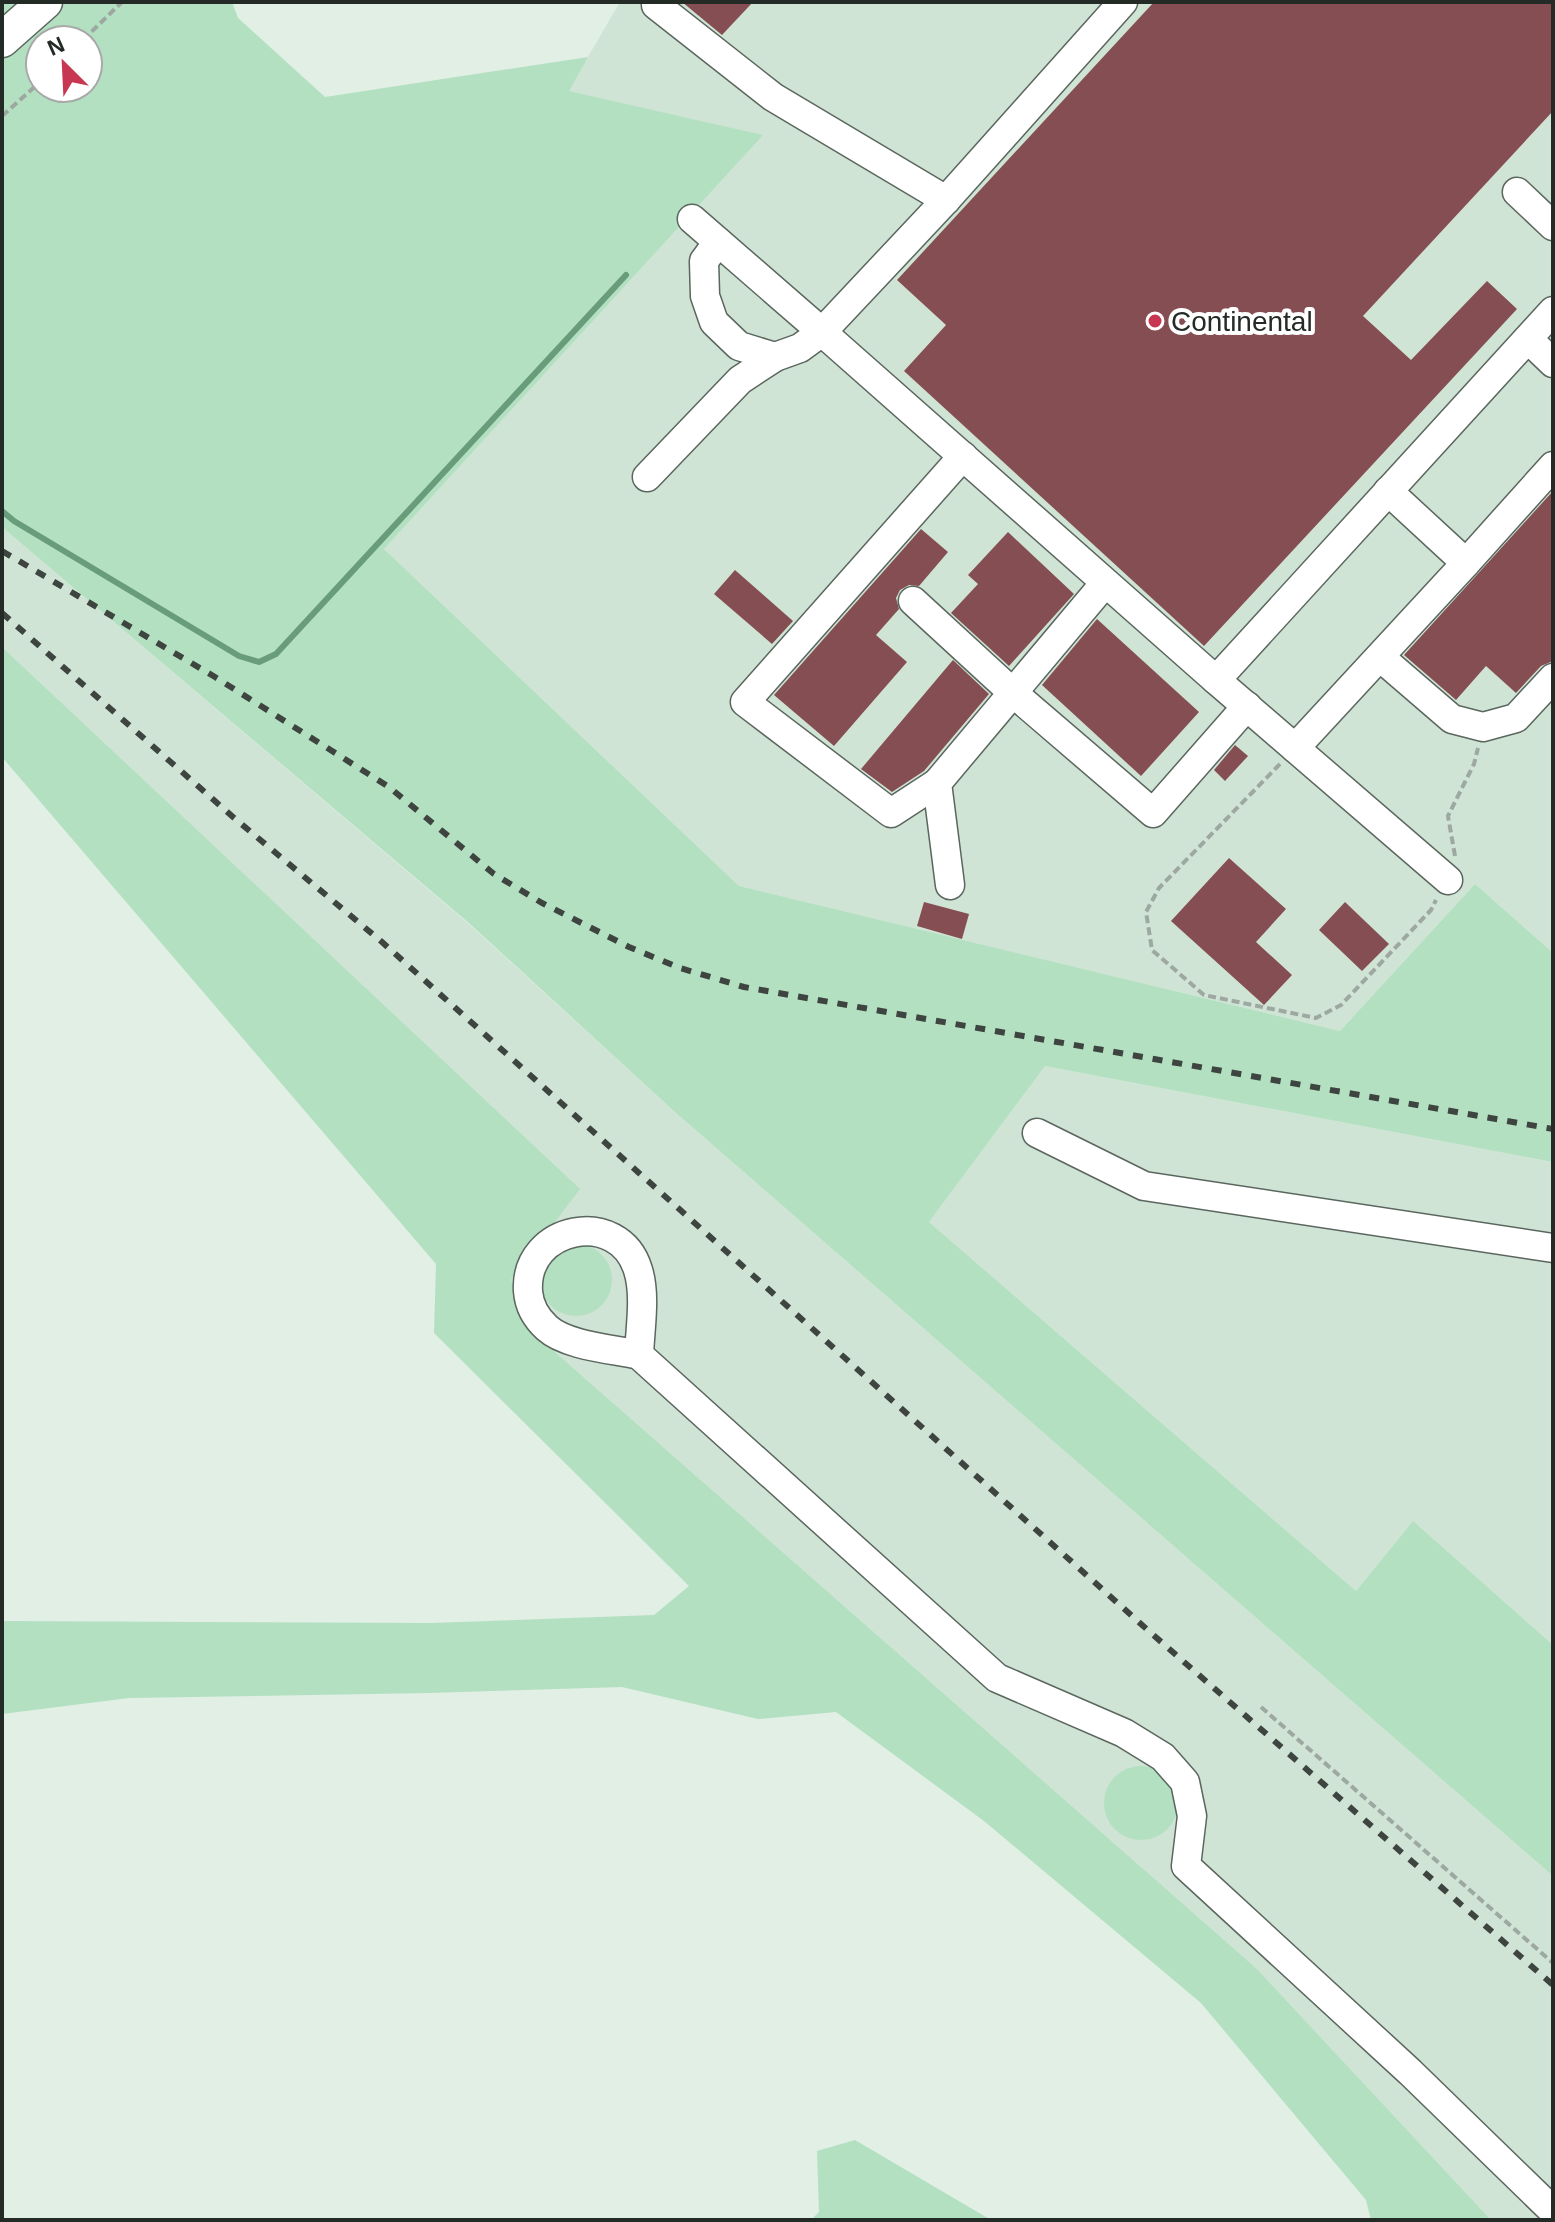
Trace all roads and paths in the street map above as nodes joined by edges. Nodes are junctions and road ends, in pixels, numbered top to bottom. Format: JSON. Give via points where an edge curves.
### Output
{"nodes":[{"id":1,"x":45,"y":2,"type":"edge"},
{"id":2,"x":122,"y":2,"type":"edge"},
{"id":3,"x":656,"y":2,"type":"edge"},
{"id":4,"x":1123,"y":2,"type":"edge"},
{"id":5,"x":99,"y":24,"type":"edge"},
{"id":6,"x":2,"y":40,"type":"edge"},
{"id":7,"x":24,"y":96,"type":"edge"},
{"id":8,"x":2,"y":116,"type":"edge"},
{"id":9,"x":1517,"y":192,"type":"dead end"},
{"id":10,"x":946,"y":200,"type":"junction"},
{"id":11,"x":692,"y":219,"type":"dead end"},
{"id":12,"x":1553,"y":226,"type":"edge"},
{"id":13,"x":718,"y":242,"type":"junction"},
{"id":14,"x":1553,"y":311,"type":"edge"},
{"id":15,"x":822,"y":332,"type":"junction"},
{"id":16,"x":1528,"y":339,"type":"junction"},
{"id":17,"x":775,"y":357,"type":"junction"},
{"id":18,"x":1553,"y":363,"type":"edge"},
{"id":19,"x":963,"y":456,"type":"junction"},
{"id":20,"x":1553,"y":466,"type":"edge"},
{"id":21,"x":647,"y":477,"type":"dead end"},
{"id":22,"x":1388,"y":491,"type":"junction"},
{"id":23,"x":1466,"y":563,"type":"junction"},
{"id":24,"x":1105,"y":583,"type":"junction"},
{"id":25,"x":913,"y":601,"type":"dead end"},
{"id":26,"x":1380,"y":657,"type":"junction"},
{"id":27,"x":1553,"y":678,"type":"edge"},
{"id":28,"x":1216,"y":680,"type":"junction"},
{"id":29,"x":1012,"y":692,"type":"junction"},
{"id":30,"x":1247,"y":706,"type":"junction"},
{"id":31,"x":1483,"y":727,"type":"junction"},
{"id":32,"x":1295,"y":748,"type":"junction"},
{"id":33,"x":937,"y":783,"type":"junction"},
{"id":34,"x":1448,"y":880,"type":"junction"},
{"id":35,"x":950,"y":885,"type":"dead end"},
{"id":36,"x":1037,"y":1133,"type":"dead end"},
{"id":37,"x":1553,"y":1248,"type":"edge"},
{"id":38,"x":639,"y":1355,"type":"junction"},
{"id":39,"x":1261,"y":1707,"type":"dead end"},
{"id":40,"x":1553,"y":1963,"type":"edge"},
{"id":41,"x":1553,"y":2211,"type":"edge"}],
"edges":[{"from":1,"to":6,"type":"main road"},
{"from":2,"to":5,"type":"path"},
{"from":3,"to":10,"type":"lane","via":[[773,97]]},
{"from":4,"to":10,"type":"lane"},
{"from":7,"to":8,"type":"path"},
{"from":9,"to":12,"type":"lane"},
{"from":10,"to":15,"type":"lane"},
{"from":11,"to":13,"type":"lane"},
{"from":13,"to":15,"type":"lane"},
{"from":13,"to":17,"type":"lane","via":[[704,261],[705,296],[714,322],[739,346]]},
{"from":14,"to":16,"type":"lane"},
{"from":15,"to":17,"type":"lane"},
{"from":15,"to":19,"type":"lane"},
{"from":16,"to":18,"type":"lane"},
{"from":16,"to":22,"type":"lane"},
{"from":17,"to":21,"type":"lane","via":[[740,380]]},
{"from":19,"to":24,"type":"lane"},
{"from":19,"to":33,"type":"lane","via":[[745,702],[891,813]]},
{"from":20,"to":23,"type":"lane"},
{"from":22,"to":23,"type":"lane"},
{"from":22,"to":28,"type":"lane"},
{"from":23,"to":26,"type":"lane"},
{"from":24,"to":28,"type":"lane"},
{"from":24,"to":29,"type":"lane"},
{"from":25,"to":29,"type":"lane"},
{"from":26,"to":31,"type":"lane","via":[[1452,719]]},
{"from":26,"to":32,"type":"lane"},
{"from":27,"to":31,"type":"lane","via":[[1516,718]]},
{"from":28,"to":30,"type":"lane"},
{"from":29,"to":30,"type":"lane","via":[[1153,813]]},
{"from":29,"to":33,"type":"lane"},
{"from":30,"to":32,"type":"lane"},
{"from":31,"to":34,"type":"path","via":[[1474,764],[1448,816],[1456,851]]},
{"from":32,"to":34,"type":"lane"},
{"from":32,"to":34,"type":"path","via":[[1159,888],[1146,912],[1152,950],[1204,995],[1316,1018],[1341,1005],[1368,978],[1431,910]]},
{"from":33,"to":35,"type":"lane"},
{"from":36,"to":37,"type":"lane","via":[[1144,1186]]},
{"from":38,"to":38,"type":"lane","via":[[569,1340],[538,1319],[529,1296],[530,1270],[553,1239],[578,1230],[603,1233],[633,1258],[640,1283]]},
{"from":38,"to":41,"type":"lane","via":[[997,1678],[1124,1733],[1163,1757],[1188,1793],[1192,1816],[1186,1866]]},
{"from":39,"to":40,"type":"path"}]}
